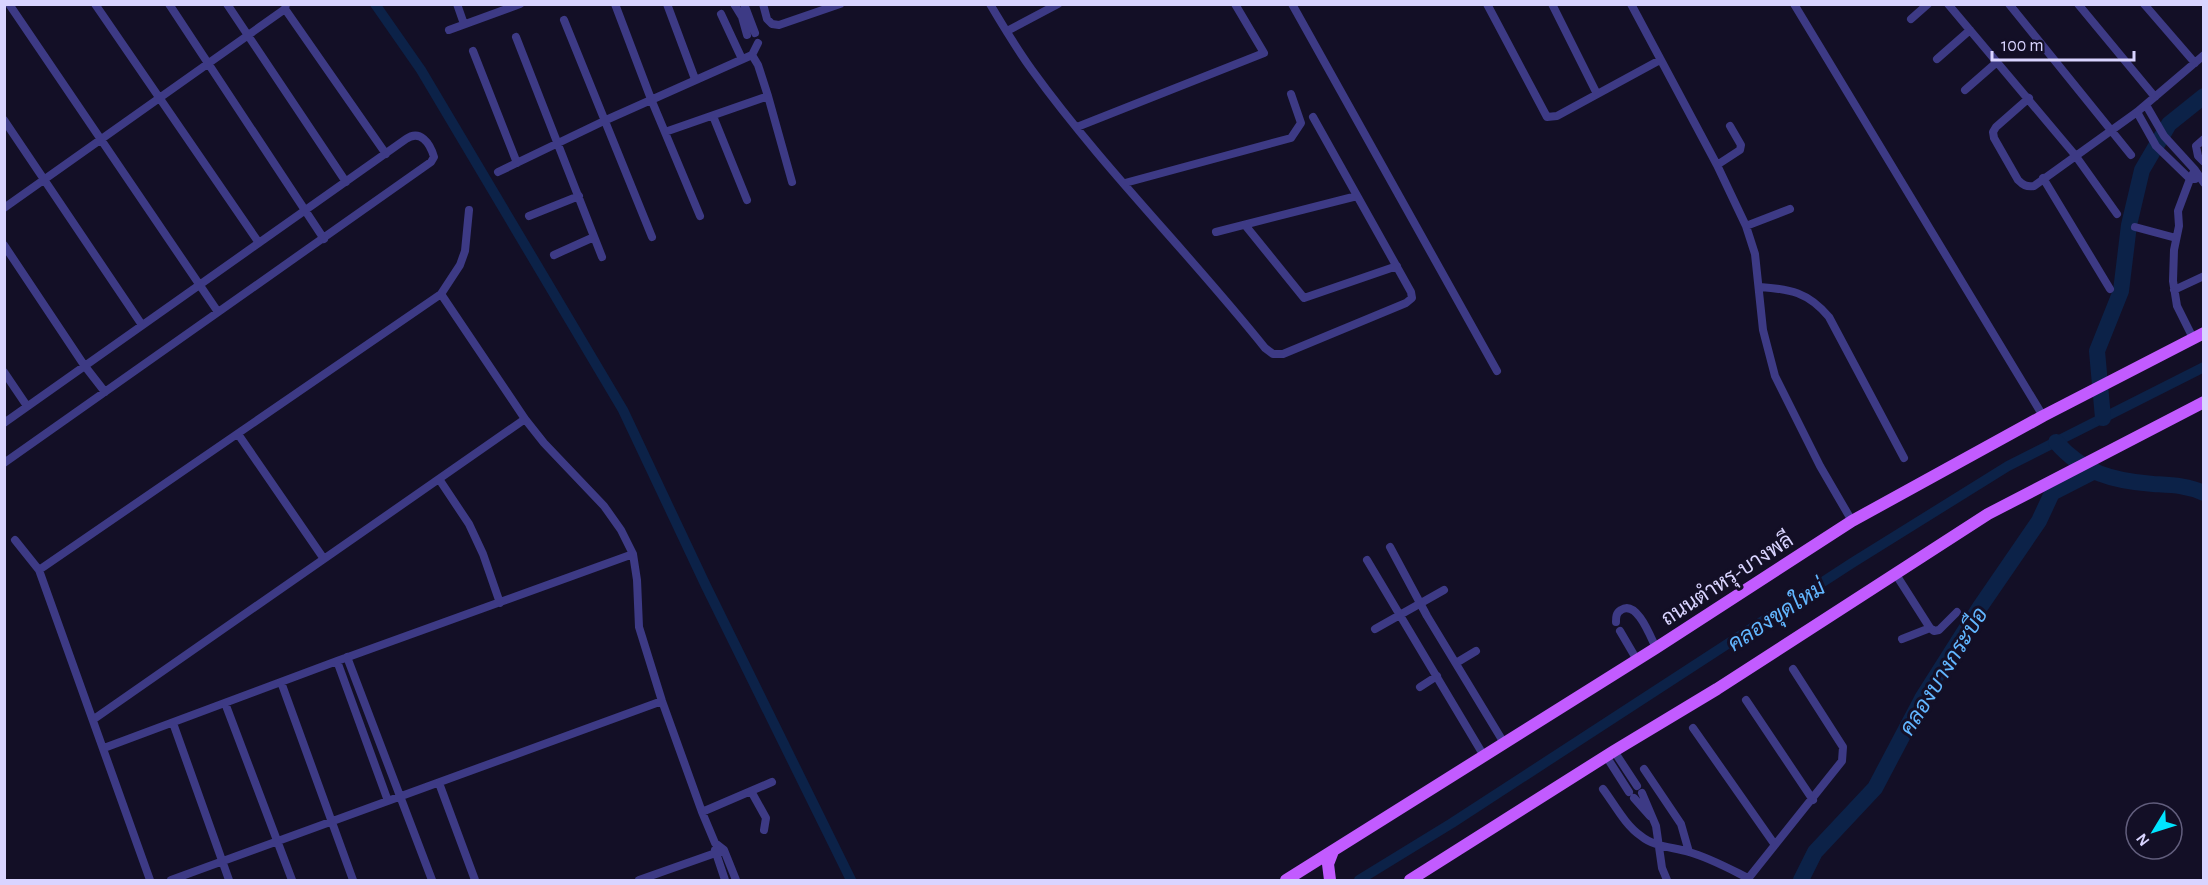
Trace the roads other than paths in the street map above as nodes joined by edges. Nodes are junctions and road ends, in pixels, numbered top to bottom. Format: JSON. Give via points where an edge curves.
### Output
{"nodes":[{"id":1,"x":9,"y":4,"type":"edge"},
{"id":2,"x":95,"y":4,"type":"edge"},
{"id":3,"x":169,"y":4,"type":"edge"},
{"id":4,"x":227,"y":4,"type":"edge"},
{"id":5,"x":457,"y":4,"type":"edge"},
{"id":6,"x":615,"y":4,"type":"edge"},
{"id":7,"x":667,"y":4,"type":"edge"},
{"id":8,"x":734,"y":4,"type":"edge"},
{"id":9,"x":744,"y":4,"type":"edge"},
{"id":10,"x":840,"y":4,"type":"edge"},
{"id":11,"x":990,"y":4,"type":"edge"},
{"id":12,"x":1058,"y":4,"type":"edge"},
{"id":13,"x":1235,"y":4,"type":"edge"},
{"id":14,"x":1292,"y":4,"type":"edge"},
{"id":15,"x":1487,"y":4,"type":"edge"},
{"id":16,"x":1552,"y":4,"type":"edge"},
{"id":17,"x":1631,"y":4,"type":"edge"},
{"id":18,"x":1794,"y":4,"type":"edge"},
{"id":19,"x":1928,"y":4,"type":"edge"},
{"id":20,"x":1948,"y":4,"type":"edge"},
{"id":21,"x":2009,"y":4,"type":"edge"},
{"id":22,"x":2078,"y":4,"type":"edge"},
{"id":23,"x":2144,"y":4,"type":"edge"},
{"id":24,"x":518,"y":5,"type":"edge"},
{"id":25,"x":763,"y":5,"type":"edge"},
{"id":26,"x":285,"y":7,"type":"edge"},
{"id":27,"x":722,"y":14,"type":"dead end"},
{"id":28,"x":745,"y":15,"type":"junction"},
{"id":29,"x":1911,"y":19,"type":"dead end"},
{"id":30,"x":564,"y":20,"type":"dead end"},
{"id":31,"x":464,"y":24,"type":"junction"},
{"id":32,"x":449,"y":30,"type":"dead end"},
{"id":33,"x":1970,"y":30,"type":"junction"},
{"id":34,"x":1007,"y":31,"type":"junction"},
{"id":35,"x":247,"y":34,"type":"junction"},
{"id":36,"x":516,"y":37,"type":"dead end"},
{"id":37,"x":753,"y":43,"type":"junction"},
{"id":38,"x":473,"y":51,"type":"dead end"},
{"id":39,"x":2204,"y":55,"type":"edge"},
{"id":40,"x":742,"y":59,"type":"junction"},
{"id":41,"x":1937,"y":59,"type":"dead end"},
{"id":42,"x":1660,"y":60,"type":"junction"},
{"id":43,"x":1997,"y":62,"type":"junction"},
{"id":44,"x":207,"y":63,"type":"junction"},
{"id":45,"x":2195,"y":63,"type":"junction"},
{"id":46,"x":695,"y":79,"type":"junction"},
{"id":47,"x":1965,"y":90,"type":"dead end"},
{"id":48,"x":1291,"y":94,"type":"dead end"},
{"id":49,"x":1597,"y":94,"type":"junction"},
{"id":50,"x":768,"y":96,"type":"junction"},
{"id":51,"x":159,"y":97,"type":"junction"},
{"id":52,"x":2155,"y":97,"type":"junction"},
{"id":53,"x":2029,"y":98,"type":"junction"},
{"id":54,"x":651,"y":99,"type":"junction"},
{"id":55,"x":2146,"y":105,"type":"junction"},
{"id":56,"x":2137,"y":112,"type":"junction"},
{"id":57,"x":713,"y":116,"type":"junction"},
{"id":58,"x":1313,"y":117,"type":"dead end"},
{"id":59,"x":4,"y":120,"type":"edge"},
{"id":60,"x":606,"y":120,"type":"junction"},
{"id":61,"x":1730,"y":126,"type":"dead end"},
{"id":62,"x":1077,"y":127,"type":"junction"},
{"id":63,"x":2112,"y":129,"type":"junction"},
{"id":64,"x":665,"y":132,"type":"junction"},
{"id":65,"x":2204,"y":139,"type":"edge"},
{"id":66,"x":100,"y":140,"type":"junction"},
{"id":67,"x":558,"y":142,"type":"junction"},
{"id":68,"x":386,"y":154,"type":"junction"},
{"id":69,"x":2075,"y":154,"type":"junction"},
{"id":70,"x":2131,"y":155,"type":"dead end"},
{"id":71,"x":2204,"y":162,"type":"edge"},
{"id":72,"x":517,"y":163,"type":"junction"},
{"id":73,"x":1717,"y":165,"type":"junction"},
{"id":74,"x":2195,"y":170,"type":"junction"},
{"id":75,"x":498,"y":172,"type":"dead end"},
{"id":76,"x":2043,"y":178,"type":"junction"},
{"id":77,"x":45,"y":179,"type":"junction"},
{"id":78,"x":2190,"y":179,"type":"junction"},
{"id":79,"x":2201,"y":181,"type":"edge"},
{"id":80,"x":346,"y":182,"type":"junction"},
{"id":81,"x":792,"y":182,"type":"dead end"},
{"id":82,"x":1125,"y":183,"type":"junction"},
{"id":83,"x":579,"y":196,"type":"junction"},
{"id":84,"x":1357,"y":196,"type":"junction"},
{"id":85,"x":747,"y":200,"type":"dead end"},
{"id":86,"x":4,"y":208,"type":"edge"},
{"id":87,"x":1790,"y":209,"type":"dead end"},
{"id":88,"x":469,"y":210,"type":"dead end"},
{"id":89,"x":305,"y":212,"type":"junction"},
{"id":90,"x":2117,"y":214,"type":"dead end"},
{"id":91,"x":530,"y":216,"type":"dead end"},
{"id":92,"x":700,"y":216,"type":"dead end"},
{"id":93,"x":1245,"y":225,"type":"junction"},
{"id":94,"x":1746,"y":226,"type":"junction"},
{"id":95,"x":2135,"y":227,"type":"dead end"},
{"id":96,"x":1216,"y":232,"type":"dead end"},
{"id":97,"x":594,"y":237,"type":"junction"},
{"id":98,"x":652,"y":237,"type":"dead end"},
{"id":99,"x":2176,"y":238,"type":"junction"},
{"id":100,"x":324,"y":239,"type":"junction"},
{"id":101,"x":259,"y":243,"type":"junction"},
{"id":102,"x":4,"y":245,"type":"edge"},
{"id":103,"x":554,"y":255,"type":"dead end"},
{"id":104,"x":602,"y":257,"type":"dead end"},
{"id":105,"x":1397,"y":266,"type":"junction"},
{"id":106,"x":2204,"y":276,"type":"edge"},
{"id":107,"x":200,"y":285,"type":"junction"},
{"id":108,"x":1760,"y":287,"type":"junction"},
{"id":109,"x":2110,"y":289,"type":"dead end"},
{"id":110,"x":2174,"y":290,"type":"junction"},
{"id":111,"x":441,"y":294,"type":"junction"},
{"id":112,"x":218,"y":312,"type":"junction"},
{"id":113,"x":142,"y":325,"type":"junction"},
{"id":114,"x":2198,"y":336,"type":"edge"},
{"id":115,"x":84,"y":365,"type":"junction"},
{"id":116,"x":1497,"y":371,"type":"dead end"},
{"id":117,"x":4,"y":372,"type":"edge"},
{"id":118,"x":105,"y":392,"type":"junction"},
{"id":119,"x":2204,"y":402,"type":"edge"},
{"id":120,"x":27,"y":406,"type":"junction"},
{"id":121,"x":2043,"y":416,"type":"junction"},
{"id":122,"x":525,"y":419,"type":"junction"},
{"id":123,"x":4,"y":423,"type":"edge"},
{"id":124,"x":238,"y":434,"type":"junction"},
{"id":125,"x":1904,"y":458,"type":"dead end"},
{"id":126,"x":4,"y":463,"type":"edge"},
{"id":127,"x":439,"y":479,"type":"junction"},
{"id":128,"x":1852,"y":521,"type":"junction"},
{"id":129,"x":15,"y":540,"type":"dead end"},
{"id":130,"x":1390,"y":548,"type":"dead end"},
{"id":131,"x":633,"y":554,"type":"junction"},
{"id":132,"x":324,"y":559,"type":"junction"},
{"id":133,"x":1367,"y":560,"type":"dead end"},
{"id":134,"x":39,"y":570,"type":"junction"},
{"id":135,"x":1895,"y":573,"type":"junction"},
{"id":136,"x":1444,"y":590,"type":"dead end"},
{"id":137,"x":500,"y":603,"type":"junction"},
{"id":138,"x":1420,"y":604,"type":"junction"},
{"id":139,"x":1957,"y":612,"type":"dead end"},
{"id":140,"x":1400,"y":615,"type":"junction"},
{"id":141,"x":1616,"y":622,"type":"dead end"},
{"id":142,"x":1930,"y":628,"type":"junction"},
{"id":143,"x":1375,"y":629,"type":"dead end"},
{"id":144,"x":1620,"y":631,"type":"dead end"},
{"id":145,"x":1902,"y":639,"type":"dead end"},
{"id":146,"x":1656,"y":648,"type":"junction"},
{"id":147,"x":1476,"y":651,"type":"dead end"},
{"id":148,"x":347,"y":657,"type":"junction"},
{"id":149,"x":1637,"y":660,"type":"junction"},
{"id":150,"x":337,"y":661,"type":"junction"},
{"id":151,"x":1456,"y":663,"type":"junction"},
{"id":152,"x":1793,"y":669,"type":"dead end"},
{"id":153,"x":1437,"y":676,"type":"junction"},
{"id":154,"x":281,"y":682,"type":"junction"},
{"id":155,"x":1420,"y":687,"type":"dead end"},
{"id":156,"x":1746,"y":700,"type":"dead end"},
{"id":157,"x":662,"y":701,"type":"junction"},
{"id":158,"x":225,"y":703,"type":"junction"},
{"id":159,"x":93,"y":719,"type":"junction"},
{"id":160,"x":173,"y":723,"type":"junction"},
{"id":161,"x":1693,"y":728,"type":"dead end"},
{"id":162,"x":1504,"y":743,"type":"junction"},
{"id":163,"x":104,"y":748,"type":"junction"},
{"id":164,"x":1610,"y":753,"type":"junction"},
{"id":165,"x":1484,"y":756,"type":"junction"},
{"id":166,"x":1644,"y":769,"type":"dead end"},
{"id":167,"x":772,"y":782,"type":"dead end"},
{"id":168,"x":439,"y":783,"type":"junction"},
{"id":169,"x":1637,"y":786,"type":"dead end"},
{"id":170,"x":1604,"y":789,"type":"dead end"},
{"id":171,"x":751,"y":791,"type":"junction"},
{"id":172,"x":1642,"y":794,"type":"dead end"},
{"id":173,"x":400,"y":797,"type":"junction"},
{"id":174,"x":1813,"y":800,"type":"junction"},
{"id":175,"x":388,"y":801,"type":"junction"},
{"id":176,"x":702,"y":812,"type":"junction"},
{"id":177,"x":1651,"y":817,"type":"junction"},
{"id":178,"x":332,"y":822,"type":"junction"},
{"id":179,"x":764,"y":830,"type":"dead end"},
{"id":180,"x":278,"y":842,"type":"junction"},
{"id":181,"x":715,"y":843,"type":"junction"},
{"id":182,"x":1659,"y":845,"type":"junction"},
{"id":183,"x":1775,"y":845,"type":"junction"},
{"id":184,"x":724,"y":850,"type":"junction"},
{"id":185,"x":1333,"y":851,"type":"junction"},
{"id":186,"x":1689,"y":852,"type":"junction"},
{"id":187,"x":714,"y":854,"type":"junction"},
{"id":188,"x":222,"y":862,"type":"junction"},
{"id":189,"x":1747,"y":879,"type":"edge"},
{"id":190,"x":150,"y":880,"type":"edge"},
{"id":191,"x":171,"y":880,"type":"edge"},
{"id":192,"x":229,"y":880,"type":"edge"},
{"id":193,"x":292,"y":880,"type":"edge"},
{"id":194,"x":353,"y":880,"type":"edge"},
{"id":195,"x":432,"y":880,"type":"edge"},
{"id":196,"x":475,"y":880,"type":"edge"},
{"id":197,"x":639,"y":880,"type":"edge"},
{"id":198,"x":725,"y":880,"type":"edge"},
{"id":199,"x":736,"y":880,"type":"edge"},
{"id":200,"x":1286,"y":880,"type":"edge"},
{"id":201,"x":1330,"y":880,"type":"edge"},
{"id":202,"x":1410,"y":880,"type":"edge"},
{"id":203,"x":1667,"y":880,"type":"edge"}],
"edges":[{"from":1,"to":66,"type":"street"},
{"from":2,"to":51,"type":"street"},
{"from":3,"to":44,"type":"street"},
{"from":4,"to":35,"type":"street"},
{"from":5,"to":31,"type":"street"},
{"from":6,"to":54,"type":"street"},
{"from":7,"to":46,"type":"street"},
{"from":8,"to":28,"type":"street"},
{"from":9,"to":28,"type":"street"},
{"from":10,"to":25,"type":"street","via":[[779,25],[767,19]]},
{"from":11,"to":34,"type":"street"},
{"from":12,"to":34,"type":"street"},
{"from":13,"to":62,"type":"street","via":[[1264,53]]},
{"from":14,"to":116,"type":"street"},
{"from":15,"to":49,"type":"street","via":[[1547,117],[1557,116]]},
{"from":16,"to":49,"type":"street"},
{"from":17,"to":42,"type":"street"},
{"from":18,"to":121,"type":"street"},
{"from":19,"to":29,"type":"street"},
{"from":20,"to":33,"type":"street"},
{"from":21,"to":63,"type":"street"},
{"from":22,"to":52,"type":"street"},
{"from":23,"to":45,"type":"street"},
{"from":24,"to":31,"type":"street"},
{"from":25,"to":28,"type":"street"},
{"from":26,"to":35,"type":"street"},
{"from":26,"to":68,"type":"street"},
{"from":27,"to":40,"type":"street"},
{"from":28,"to":37,"type":"street"},
{"from":30,"to":60,"type":"street"},
{"from":31,"to":32,"type":"street"},
{"from":33,"to":41,"type":"street"},
{"from":33,"to":43,"type":"street"},
{"from":34,"to":62,"type":"street"},
{"from":35,"to":44,"type":"street"},
{"from":35,"to":80,"type":"street"},
{"from":36,"to":67,"type":"street"},
{"from":37,"to":40,"type":"street"},
{"from":37,"to":50,"type":"street"},
{"from":38,"to":72,"type":"street"},
{"from":39,"to":45,"type":"street"},
{"from":40,"to":46,"type":"street"},
{"from":42,"to":49,"type":"street"},
{"from":42,"to":73,"type":"street"},
{"from":43,"to":47,"type":"street"},
{"from":43,"to":53,"type":"street"},
{"from":44,"to":51,"type":"street"},
{"from":44,"to":89,"type":"street"},
{"from":45,"to":52,"type":"street"},
{"from":46,"to":54,"type":"street"},
{"from":48,"to":82,"type":"street","via":[[1300,123],[1291,138]]},
{"from":50,"to":57,"type":"street"},
{"from":50,"to":81,"type":"street"},
{"from":51,"to":66,"type":"street"},
{"from":51,"to":101,"type":"street"},
{"from":52,"to":55,"type":"street"},
{"from":53,"to":69,"type":"street"},
{"from":53,"to":76,"type":"street","via":[[1996,127],[1994,138],[2022,184],[2034,186]]},
{"from":54,"to":60,"type":"street"},
{"from":54,"to":64,"type":"street"},
{"from":55,"to":56,"type":"street"},
{"from":55,"to":74,"type":"street","via":[[2164,136]]},
{"from":56,"to":63,"type":"street"},
{"from":56,"to":78,"type":"street","via":[[2156,146]]},
{"from":57,"to":64,"type":"street"},
{"from":57,"to":85,"type":"street"},
{"from":58,"to":84,"type":"street"},
{"from":59,"to":77,"type":"street"},
{"from":60,"to":67,"type":"street"},
{"from":60,"to":98,"type":"street"},
{"from":61,"to":73,"type":"street","via":[[1740,150]]},
{"from":62,"to":82,"type":"street"},
{"from":63,"to":69,"type":"street"},
{"from":63,"to":70,"type":"street"},
{"from":64,"to":92,"type":"street"},
{"from":65,"to":71,"type":"street","via":[[2196,146]]},
{"from":66,"to":77,"type":"street"},
{"from":66,"to":107,"type":"street"},
{"from":67,"to":72,"type":"street"},
{"from":67,"to":83,"type":"street"},
{"from":68,"to":80,"type":"street"},
{"from":68,"to":100,"type":"street","via":[[417,135],[426,140],[434,157]]},
{"from":69,"to":76,"type":"street"},
{"from":69,"to":90,"type":"street"},
{"from":72,"to":75,"type":"street"},
{"from":73,"to":94,"type":"street"},
{"from":74,"to":78,"type":"street"},
{"from":74,"to":79,"type":"street"},
{"from":76,"to":109,"type":"street"},
{"from":77,"to":86,"type":"street"},
{"from":77,"to":113,"type":"street"},
{"from":78,"to":79,"type":"street"},
{"from":78,"to":99,"type":"street","via":[[2178,211]]},
{"from":80,"to":89,"type":"street"},
{"from":82,"to":105,"type":"street","via":[[1273,354],[1283,354],[1409,301],[1411,292]]},
{"from":83,"to":91,"type":"street"},
{"from":83,"to":97,"type":"street"},
{"from":84,"to":93,"type":"street"},
{"from":84,"to":105,"type":"street"},
{"from":87,"to":94,"type":"street"},
{"from":88,"to":111,"type":"street","via":[[465,251]]},
{"from":89,"to":100,"type":"street"},
{"from":89,"to":101,"type":"street"},
{"from":93,"to":96,"type":"street"},
{"from":93,"to":105,"type":"street","via":[[1304,298]]},
{"from":94,"to":108,"type":"street"},
{"from":95,"to":99,"type":"street"},
{"from":97,"to":103,"type":"street"},
{"from":97,"to":104,"type":"street"},
{"from":99,"to":110,"type":"street"},
{"from":100,"to":112,"type":"street"},
{"from":101,"to":107,"type":"street"},
{"from":102,"to":115,"type":"street"},
{"from":106,"to":110,"type":"street"},
{"from":107,"to":112,"type":"street"},
{"from":107,"to":113,"type":"street"},
{"from":108,"to":125,"type":"street","via":[[1784,288],[1806,296],[1825,312]]},
{"from":108,"to":128,"type":"street","via":[[1763,330],[1775,376]]},
{"from":110,"to":114,"type":"street","via":[[2177,306]]},
{"from":111,"to":122,"type":"street"},
{"from":111,"to":124,"type":"street"},
{"from":112,"to":118,"type":"street"},
{"from":113,"to":115,"type":"street"},
{"from":114,"to":121,"type":"main road","name":"ถนนตำหรุ-บางพลี"},
{"from":115,"to":118,"type":"street"},
{"from":115,"to":120,"type":"street"},
{"from":117,"to":120,"type":"street"},
{"from":118,"to":126,"type":"street"},
{"from":119,"to":135,"type":"main road","via":[[1988,514]]},
{"from":120,"to":123,"type":"street"},
{"from":121,"to":128,"type":"main road","name":"ถนนตำหรุ-บางพลี"},
{"from":122,"to":127,"type":"street"},
{"from":122,"to":131,"type":"street","via":[[604,506]]},
{"from":124,"to":132,"type":"street"},
{"from":124,"to":134,"type":"street"},
{"from":127,"to":132,"type":"street"},
{"from":127,"to":137,"type":"street","via":[[469,524]]},
{"from":128,"to":146,"type":"main road","name":"ถนนตำหรุ-บางพลี"},
{"from":129,"to":134,"type":"street"},
{"from":130,"to":138,"type":"street"},
{"from":131,"to":137,"type":"street"},
{"from":131,"to":157,"type":"street","via":[[639,627]]},
{"from":132,"to":159,"type":"street"},
{"from":133,"to":140,"type":"street"},
{"from":134,"to":159,"type":"street"},
{"from":135,"to":142,"type":"street"},
{"from":135,"to":164,"type":"main road","via":[[1717,689]]},
{"from":136,"to":138,"type":"street"},
{"from":137,"to":148,"type":"street"},
{"from":138,"to":140,"type":"street"},
{"from":138,"to":151,"type":"street"},
{"from":139,"to":142,"type":"street","via":[[1939,630]]},
{"from":140,"to":143,"type":"street"},
{"from":140,"to":153,"type":"street"},
{"from":141,"to":146,"type":"street","via":[[1620,610],[1634,610]]},
{"from":142,"to":145,"type":"street"},
{"from":144,"to":149,"type":"street"},
{"from":146,"to":149,"type":"main road","name":"ถนนตำหรุ-บางพลี"},
{"from":147,"to":151,"type":"street"},
{"from":148,"to":150,"type":"street"},
{"from":148,"to":173,"type":"street"},
{"from":149,"to":162,"type":"main road","name":"ถนนตำหรุ-บางพลี"},
{"from":150,"to":154,"type":"street"},
{"from":150,"to":175,"type":"street"},
{"from":151,"to":162,"type":"street"},
{"from":152,"to":174,"type":"street","via":[[1843,747],[1842,761]]},
{"from":153,"to":155,"type":"street"},
{"from":153,"to":165,"type":"street"},
{"from":154,"to":158,"type":"street"},
{"from":154,"to":178,"type":"street"},
{"from":156,"to":174,"type":"street"},
{"from":157,"to":168,"type":"street"},
{"from":157,"to":176,"type":"street"},
{"from":158,"to":160,"type":"street"},
{"from":158,"to":180,"type":"street"},
{"from":159,"to":163,"type":"street"},
{"from":160,"to":163,"type":"street"},
{"from":160,"to":188,"type":"street"},
{"from":161,"to":183,"type":"street"},
{"from":162,"to":165,"type":"main road","name":"ถนนตำหรุ-บางพลี"},
{"from":163,"to":190,"type":"street"},
{"from":164,"to":169,"type":"street"},
{"from":164,"to":177,"type":"street","via":[[1631,795]]},
{"from":164,"to":202,"type":"main road"},
{"from":165,"to":185,"type":"main road","name":"ถนนตำหรุ-บางพลี"},
{"from":166,"to":186,"type":"street","via":[[1681,824]]},
{"from":167,"to":171,"type":"street"},
{"from":168,"to":173,"type":"street"},
{"from":168,"to":196,"type":"street"},
{"from":170,"to":182,"type":"street","via":[[1631,828]]},
{"from":171,"to":176,"type":"street"},
{"from":171,"to":179,"type":"street","via":[[766,818]]},
{"from":172,"to":177,"type":"street"},
{"from":173,"to":175,"type":"street"},
{"from":173,"to":195,"type":"street"},
{"from":174,"to":183,"type":"street"},
{"from":175,"to":178,"type":"street"},
{"from":176,"to":181,"type":"street"},
{"from":177,"to":182,"type":"street"},
{"from":178,"to":180,"type":"street"},
{"from":178,"to":194,"type":"street"},
{"from":180,"to":188,"type":"street"},
{"from":180,"to":193,"type":"street"},
{"from":181,"to":184,"type":"street"},
{"from":181,"to":187,"type":"street"},
{"from":182,"to":186,"type":"street"},
{"from":182,"to":203,"type":"street"},
{"from":183,"to":189,"type":"street"},
{"from":184,"to":187,"type":"street"},
{"from":184,"to":199,"type":"street"},
{"from":185,"to":200,"type":"main road","name":"ถนนตำหรุ-บางพลี"},
{"from":185,"to":201,"type":"main road","via":[[1328,864]]},
{"from":186,"to":189,"type":"street","via":[[1717,861]]},
{"from":187,"to":197,"type":"street"},
{"from":187,"to":198,"type":"street"},
{"from":188,"to":191,"type":"street"},
{"from":188,"to":192,"type":"street"}]}
